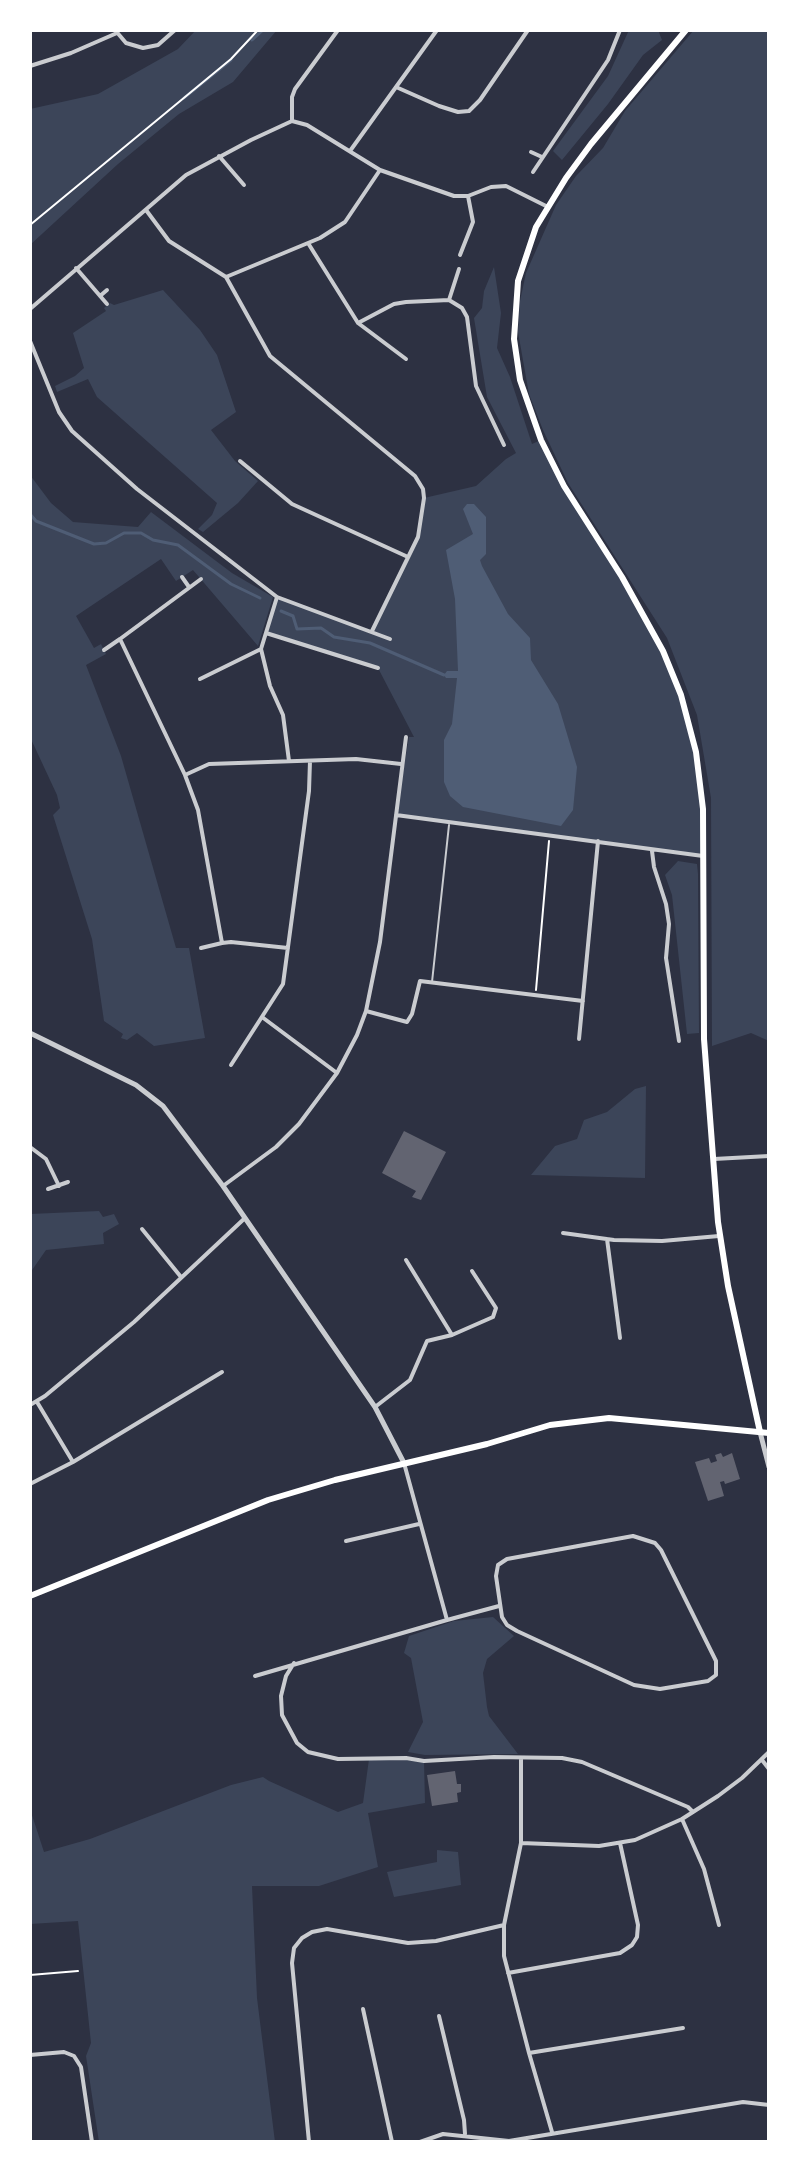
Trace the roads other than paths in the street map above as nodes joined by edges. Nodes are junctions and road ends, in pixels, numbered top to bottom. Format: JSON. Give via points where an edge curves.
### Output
{"nodes":[{"id":1,"x":175,"y":30,"type":"edge"},
{"id":2,"x":338,"y":30,"type":"edge"},
{"id":3,"x":437,"y":30,"type":"edge"},
{"id":4,"x":528,"y":30,"type":"edge"},
{"id":5,"x":620,"y":30,"type":"edge"},
{"id":6,"x":686,"y":30,"type":"edge"},
{"id":7,"x":116,"y":32,"type":"edge"},
{"id":8,"x":30,"y":66,"type":"edge"},
{"id":9,"x":396,"y":87,"type":"junction"},
{"id":10,"x":292,"y":121,"type":"junction"},
{"id":11,"x":350,"y":151,"type":"junction"},
{"id":12,"x":531,"y":152,"type":"dead end"},
{"id":13,"x":219,"y":156,"type":"junction"},
{"id":14,"x":542,"y":157,"type":"junction"},
{"id":15,"x":380,"y":170,"type":"junction"},
{"id":16,"x":533,"y":172,"type":"dead end"},
{"id":17,"x":244,"y":185,"type":"dead end"},
{"id":18,"x":468,"y":196,"type":"junction"},
{"id":19,"x":548,"y":207,"type":"junction"},
{"id":20,"x":146,"y":210,"type":"junction"},
{"id":21,"x":308,"y":243,"type":"junction"},
{"id":22,"x":460,"y":255,"type":"dead end"},
{"id":23,"x":76,"y":268,"type":"junction"},
{"id":24,"x":459,"y":269,"type":"dead end"},
{"id":25,"x":226,"y":277,"type":"junction"},
{"id":26,"x":107,"y":290,"type":"dead end"},
{"id":27,"x":100,"y":296,"type":"junction"},
{"id":28,"x":449,"y":300,"type":"junction"},
{"id":29,"x":107,"y":304,"type":"dead end"},
{"id":30,"x":30,"y":309,"type":"edge"},
{"id":31,"x":358,"y":323,"type":"junction"},
{"id":32,"x":30,"y":341,"type":"edge"},
{"id":33,"x":406,"y":359,"type":"dead end"},
{"id":34,"x":504,"y":445,"type":"dead end"},
{"id":35,"x":240,"y":461,"type":"dead end"},
{"id":36,"x":408,"y":557,"type":"junction"},
{"id":37,"x":182,"y":577,"type":"dead end"},
{"id":38,"x":201,"y":579,"type":"dead end"},
{"id":39,"x":189,"y":587,"type":"junction"},
{"id":40,"x":277,"y":597,"type":"junction"},
{"id":41,"x":372,"y":631,"type":"junction"},
{"id":42,"x":265,"y":633,"type":"junction"},
{"id":43,"x":120,"y":639,"type":"junction"},
{"id":44,"x":390,"y":639,"type":"dead end"},
{"id":45,"x":261,"y":649,"type":"junction"},
{"id":46,"x":104,"y":650,"type":"dead end"},
{"id":47,"x":378,"y":668,"type":"dead end"},
{"id":48,"x":200,"y":679,"type":"dead end"},
{"id":49,"x":406,"y":737,"type":"dead end"},
{"id":50,"x":289,"y":761,"type":"junction"},
{"id":51,"x":310,"y":761,"type":"junction"},
{"id":52,"x":401,"y":764,"type":"junction"},
{"id":53,"x":185,"y":775,"type":"junction"},
{"id":54,"x":396,"y":815,"type":"junction"},
{"id":55,"x":450,"y":824,"type":"junction"},
{"id":56,"x":598,"y":841,"type":"junction"},
{"id":57,"x":652,"y":850,"type":"junction"},
{"id":58,"x":704,"y":856,"type":"junction"},
{"id":59,"x":222,"y":943,"type":"junction"},
{"id":60,"x":201,"y":948,"type":"dead end"},
{"id":61,"x":288,"y":948,"type":"junction"},
{"id":62,"x":432,"y":983,"type":"junction"},
{"id":63,"x":583,"y":1001,"type":"junction"},
{"id":64,"x":366,"y":1011,"type":"junction"},
{"id":65,"x":262,"y":1017,"type":"junction"},
{"id":66,"x":30,"y":1033,"type":"edge"},
{"id":67,"x":579,"y":1039,"type":"dead end"},
{"id":68,"x":679,"y":1041,"type":"dead end"},
{"id":69,"x":231,"y":1065,"type":"dead end"},
{"id":70,"x":337,"y":1073,"type":"junction"},
{"id":71,"x":30,"y":1147,"type":"edge"},
{"id":72,"x":769,"y":1156,"type":"edge"},
{"id":73,"x":714,"y":1159,"type":"junction"},
{"id":74,"x":68,"y":1182,"type":"dead end"},
{"id":75,"x":59,"y":1186,"type":"junction"},
{"id":76,"x":223,"y":1186,"type":"junction"},
{"id":77,"x":48,"y":1189,"type":"dead end"},
{"id":78,"x":245,"y":1218,"type":"junction"},
{"id":79,"x":142,"y":1229,"type":"dead end"},
{"id":80,"x":563,"y":1233,"type":"dead end"},
{"id":81,"x":719,"y":1236,"type":"junction"},
{"id":82,"x":607,"y":1239,"type":"junction"},
{"id":83,"x":406,"y":1260,"type":"dead end"},
{"id":84,"x":472,"y":1271,"type":"dead end"},
{"id":85,"x":181,"y":1277,"type":"junction"},
{"id":86,"x":452,"y":1335,"type":"junction"},
{"id":87,"x":620,"y":1338,"type":"dead end"},
{"id":88,"x":222,"y":1372,"type":"dead end"},
{"id":89,"x":37,"y":1402,"type":"junction"},
{"id":90,"x":30,"y":1405,"type":"edge"},
{"id":91,"x":375,"y":1407,"type":"junction"},
{"id":92,"x":760,"y":1432,"type":"junction"},
{"id":93,"x":769,"y":1433,"type":"edge"},
{"id":94,"x":73,"y":1462,"type":"junction"},
{"id":95,"x":404,"y":1463,"type":"junction"},
{"id":96,"x":769,"y":1467,"type":"edge"},
{"id":97,"x":30,"y":1484,"type":"edge"},
{"id":98,"x":419,"y":1524,"type":"junction"},
{"id":99,"x":346,"y":1541,"type":"dead end"},
{"id":100,"x":30,"y":1596,"type":"edge"},
{"id":101,"x":499,"y":1606,"type":"junction"},
{"id":102,"x":447,"y":1620,"type":"junction"},
{"id":103,"x":294,"y":1663,"type":"junction"},
{"id":104,"x":255,"y":1676,"type":"dead end"},
{"id":105,"x":769,"y":1752,"type":"edge"},
{"id":106,"x":521,"y":1758,"type":"junction"},
{"id":107,"x":762,"y":1760,"type":"junction"},
{"id":108,"x":769,"y":1769,"type":"edge"},
{"id":109,"x":693,"y":1812,"type":"junction"},
{"id":110,"x":682,"y":1819,"type":"junction"},
{"id":111,"x":521,"y":1843,"type":"junction"},
{"id":112,"x":620,"y":1843,"type":"junction"},
{"id":113,"x":726,"y":1912,"type":"dead end"},
{"id":114,"x":716,"y":1915,"type":"junction"},
{"id":115,"x":504,"y":1925,"type":"junction"},
{"id":116,"x":719,"y":1925,"type":"dead end"},
{"id":117,"x":508,"y":1973,"type":"junction"},
{"id":118,"x":363,"y":2009,"type":"dead end"},
{"id":119,"x":439,"y":2016,"type":"dead end"},
{"id":120,"x":683,"y":2028,"type":"dead end"},
{"id":121,"x":529,"y":2053,"type":"junction"},
{"id":122,"x":30,"y":2055,"type":"edge"},
{"id":123,"x":769,"y":2105,"type":"edge"},
{"id":124,"x":552,"y":2132,"type":"junction"},
{"id":125,"x":465,"y":2135,"type":"junction"},
{"id":126,"x":92,"y":2142,"type":"edge"},
{"id":127,"x":309,"y":2142,"type":"edge"},
{"id":128,"x":392,"y":2142,"type":"edge"},
{"id":129,"x":420,"y":2142,"type":"edge"},
{"id":130,"x":509,"y":2142,"type":"edge"}],
"edges":[{"from":1,"to":7,"type":"street","via":[[148,48],[132,46]]},
{"from":2,"to":10,"type":"street","via":[[295,89]]},
{"from":3,"to":9,"type":"street"},
{"from":4,"to":9,"type":"street","via":[[469,111],[458,112]]},
{"from":5,"to":14,"type":"street","via":[[608,60]]},
{"from":6,"to":19,"type":"main road","via":[[601,131]]},
{"from":7,"to":8,"type":"street"},
{"from":9,"to":11,"type":"street"},
{"from":10,"to":11,"type":"street"},
{"from":10,"to":13,"type":"street"},
{"from":11,"to":15,"type":"street"},
{"from":12,"to":14,"type":"street"},
{"from":13,"to":17,"type":"street"},
{"from":13,"to":20,"type":"street","via":[[186,175]]},
{"from":14,"to":16,"type":"street"},
{"from":15,"to":18,"type":"street"},
{"from":15,"to":21,"type":"street","via":[[345,222]]},
{"from":18,"to":19,"type":"street","via":[[506,186]]},
{"from":18,"to":22,"type":"street","via":[[473,222]]},
{"from":19,"to":58,"type":"main road","via":[[518,281],[513,322],[520,380],[552,465],[636,601],[676,683],[696,752]]},
{"from":20,"to":23,"type":"street"},
{"from":20,"to":25,"type":"street","via":[[169,241]]},
{"from":21,"to":25,"type":"street"},
{"from":21,"to":31,"type":"street"},
{"from":23,"to":27,"type":"street"},
{"from":23,"to":30,"type":"street"},
{"from":24,"to":28,"type":"street"},
{"from":25,"to":36,"type":"street","via":[[270,356],[415,476],[424,498],[418,537]]},
{"from":26,"to":27,"type":"street"},
{"from":27,"to":29,"type":"street"},
{"from":28,"to":31,"type":"street","via":[[394,304]]},
{"from":28,"to":34,"type":"street","via":[[467,317],[476,386]]},
{"from":31,"to":33,"type":"street"},
{"from":32,"to":40,"type":"street","via":[[72,431],[137,489]]},
{"from":35,"to":36,"type":"street","via":[[292,504]]},
{"from":36,"to":41,"type":"street"},
{"from":37,"to":39,"type":"street"},
{"from":38,"to":39,"type":"street"},
{"from":39,"to":43,"type":"street"},
{"from":40,"to":41,"type":"street"},
{"from":40,"to":42,"type":"street"},
{"from":41,"to":44,"type":"street"},
{"from":42,"to":45,"type":"street"},
{"from":42,"to":47,"type":"street"},
{"from":43,"to":46,"type":"street"},
{"from":43,"to":53,"type":"street"},
{"from":45,"to":48,"type":"street"},
{"from":45,"to":50,"type":"street","via":[[283,715]]},
{"from":49,"to":52,"type":"street"},
{"from":50,"to":51,"type":"street"},
{"from":50,"to":53,"type":"street","via":[[209,764]]},
{"from":51,"to":52,"type":"street"},
{"from":51,"to":61,"type":"street"},
{"from":52,"to":54,"type":"street"},
{"from":53,"to":59,"type":"street","via":[[198,810]]},
{"from":54,"to":55,"type":"street"},
{"from":54,"to":64,"type":"street"},
{"from":55,"to":56,"type":"street"},
{"from":55,"to":62,"type":"lane"},
{"from":56,"to":57,"type":"street"},
{"from":56,"to":63,"type":"street"},
{"from":57,"to":58,"type":"street"},
{"from":57,"to":68,"type":"street","via":[[669,924],[666,958]]},
{"from":58,"to":73,"type":"main road","via":[[704,1039]]},
{"from":59,"to":60,"type":"street"},
{"from":59,"to":61,"type":"street"},
{"from":61,"to":65,"type":"street","via":[[283,984]]},
{"from":62,"to":63,"type":"street"},
{"from":62,"to":64,"type":"street","via":[[420,981],[407,1022]]},
{"from":63,"to":67,"type":"street"},
{"from":64,"to":70,"type":"street"},
{"from":65,"to":69,"type":"street"},
{"from":65,"to":70,"type":"street"},
{"from":66,"to":76,"type":"street","via":[[136,1085],[163,1106]]},
{"from":70,"to":76,"type":"street","via":[[276,1147]]},
{"from":71,"to":75,"type":"street","via":[[46,1159]]},
{"from":72,"to":73,"type":"street"},
{"from":73,"to":81,"type":"main road"},
{"from":74,"to":75,"type":"street"},
{"from":75,"to":77,"type":"street"},
{"from":76,"to":78,"type":"street"},
{"from":78,"to":85,"type":"street"},
{"from":78,"to":91,"type":"street"},
{"from":79,"to":85,"type":"street"},
{"from":80,"to":82,"type":"street"},
{"from":81,"to":82,"type":"street"},
{"from":81,"to":92,"type":"main road"},
{"from":82,"to":87,"type":"street"},
{"from":83,"to":86,"type":"street"},
{"from":84,"to":86,"type":"street","via":[[496,1308],[493,1317]]},
{"from":85,"to":89,"type":"street"},
{"from":86,"to":91,"type":"street","via":[[427,1341],[410,1380]]},
{"from":88,"to":94,"type":"street"},
{"from":89,"to":90,"type":"street"},
{"from":89,"to":94,"type":"street"},
{"from":91,"to":95,"type":"street"},
{"from":92,"to":93,"type":"main road"},
{"from":92,"to":95,"type":"main road","via":[[609,1418],[575,1421]]},
{"from":92,"to":96,"type":"street"},
{"from":94,"to":97,"type":"street"},
{"from":95,"to":98,"type":"street"},
{"from":95,"to":100,"type":"main road","via":[[268,1500]]},
{"from":98,"to":99,"type":"street"},
{"from":98,"to":102,"type":"street"},
{"from":101,"to":101,"type":"street","via":[[496,1576],[498,1565],[507,1559],[633,1536],[647,1540],[661,1550],[716,1661],[716,1675],[660,1689],[634,1685],[517,1631],[507,1625]]},
{"from":101,"to":102,"type":"street"},
{"from":102,"to":103,"type":"street"},
{"from":103,"to":104,"type":"street"},
{"from":103,"to":106,"type":"street","via":[[283,1686],[282,1715],[308,1752],[338,1759]]},
{"from":105,"to":107,"type":"street"},
{"from":106,"to":109,"type":"street","via":[[582,1762]]},
{"from":106,"to":111,"type":"street"},
{"from":107,"to":108,"type":"street"},
{"from":107,"to":109,"type":"street"},
{"from":109,"to":110,"type":"street"},
{"from":110,"to":112,"type":"street"},
{"from":110,"to":114,"type":"street","via":[[704,1869]]},
{"from":111,"to":112,"type":"street"},
{"from":111,"to":115,"type":"street"},
{"from":112,"to":117,"type":"street","via":[[638,1925],[632,1945],[620,1953]]},
{"from":113,"to":114,"type":"street"},
{"from":114,"to":116,"type":"street"},
{"from":115,"to":117,"type":"street"},
{"from":115,"to":127,"type":"street","via":[[408,1943],[327,1929],[302,1938],[292,1963]]},
{"from":117,"to":121,"type":"street"},
{"from":118,"to":128,"type":"street"},
{"from":119,"to":125,"type":"street"},
{"from":120,"to":121,"type":"street"},
{"from":121,"to":124,"type":"street"},
{"from":122,"to":126,"type":"street","via":[[74,2056],[81,2067]]},
{"from":123,"to":124,"type":"street","via":[[743,2102]]},
{"from":124,"to":130,"type":"street"},
{"from":125,"to":129,"type":"street","via":[[443,2134]]},
{"from":125,"to":130,"type":"street"}]}
